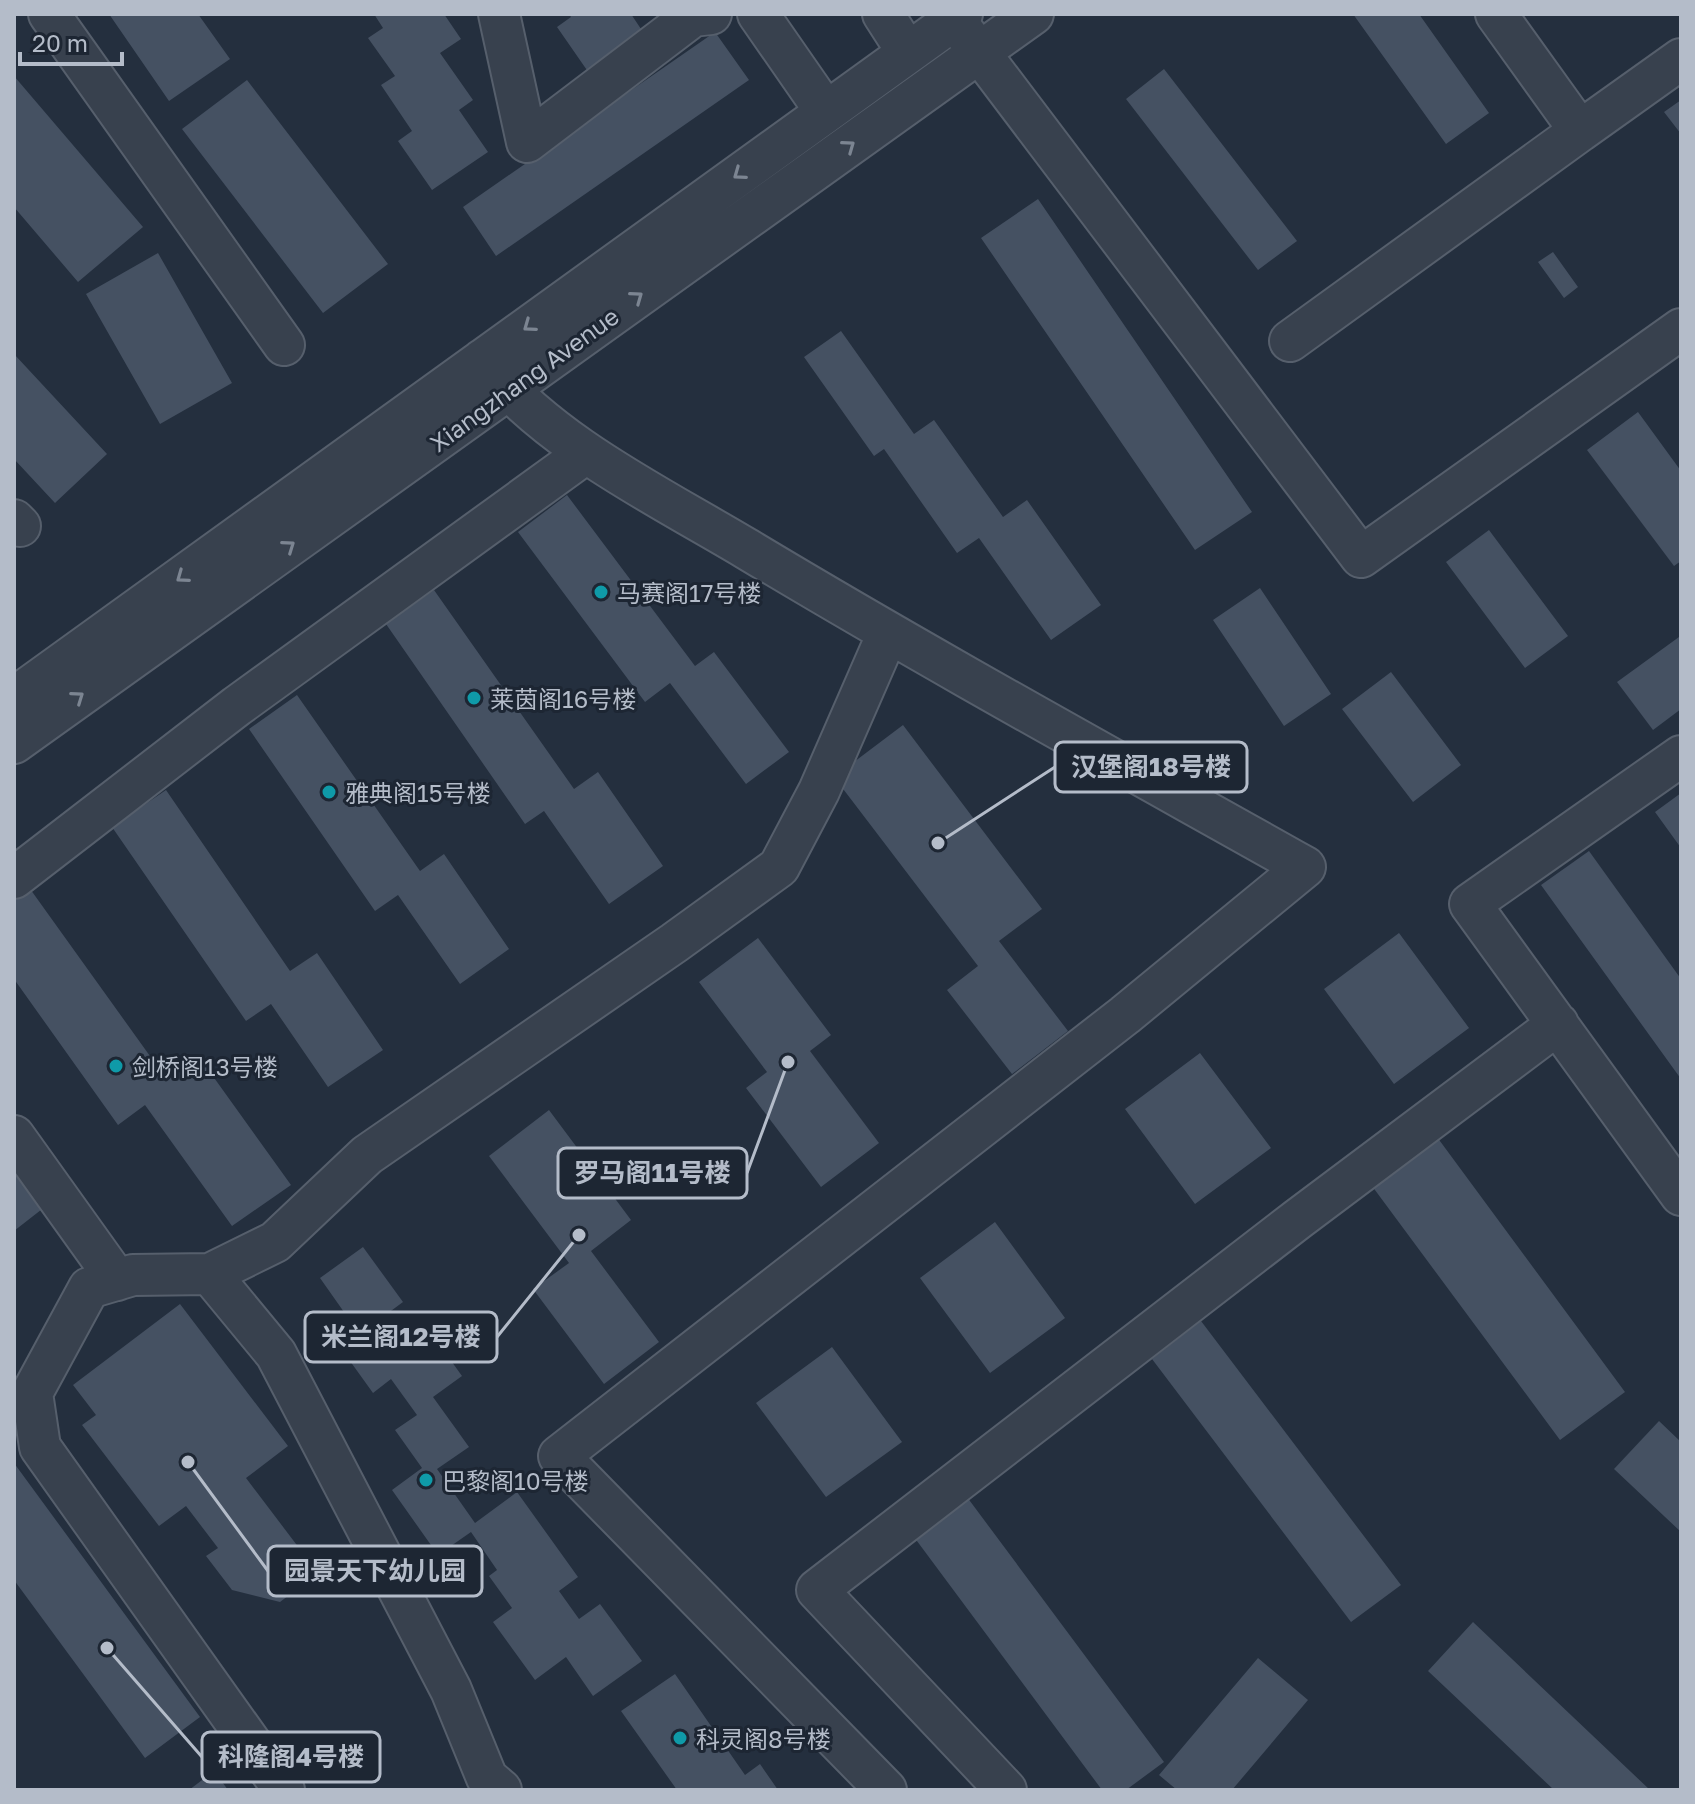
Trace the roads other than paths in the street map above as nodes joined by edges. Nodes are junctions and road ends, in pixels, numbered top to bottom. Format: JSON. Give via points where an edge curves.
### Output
{"nodes":[{"id":1,"x":49,"y":14,"type":"edge"},
{"id":2,"x":499,"y":14,"type":"edge"},
{"id":3,"x":711,"y":14,"type":"edge"},
{"id":4,"x":758,"y":14,"type":"edge"},
{"id":5,"x":883,"y":14,"type":"edge"},
{"id":6,"x":1033,"y":14,"type":"edge"},
{"id":7,"x":1496,"y":14,"type":"edge"},
{"id":8,"x":958,"y":17,"type":"edge"},
{"id":9,"x":980,"y":52,"type":"junction"},
{"id":10,"x":908,"y":53,"type":"junction"},
{"id":11,"x":1681,"y":59,"type":"edge"},
{"id":12,"x":826,"y":112,"type":"junction"},
{"id":13,"x":1580,"y":131,"type":"junction"},
{"id":14,"x":1681,"y":329,"type":"edge"},
{"id":15,"x":1290,"y":341,"type":"dead end"},
{"id":16,"x":284,"y":345,"type":"dead end"},
{"id":17,"x":482,"y":360,"type":"junction"},
{"id":18,"x":507,"y":391,"type":"junction"},
{"id":19,"x":586,"y":453,"type":"junction"},
{"id":20,"x":888,"y":633,"type":"junction"},
{"id":21,"x":14,"y":698,"type":"edge"},
{"id":22,"x":14,"y":743,"type":"edge"},
{"id":23,"x":1681,"y":756,"type":"edge"},
{"id":24,"x":14,"y":878,"type":"edge"},
{"id":25,"x":1558,"y":1024,"type":"junction"},
{"id":26,"x":14,"y":1136,"type":"edge"},
{"id":27,"x":1681,"y":1195,"type":"edge"},
{"id":28,"x":210,"y":1274,"type":"junction"},
{"id":29,"x":117,"y":1280,"type":"junction"},
{"id":30,"x":284,"y":1790,"type":"edge"},
{"id":31,"x":501,"y":1790,"type":"edge"},
{"id":32,"x":886,"y":1790,"type":"edge"},
{"id":33,"x":1006,"y":1790,"type":"edge"}],
"edges":[{"from":1,"to":16,"type":"street"},
{"from":2,"to":3,"type":"street","via":[[527,142],[693,16]]},
{"from":4,"to":12,"type":"street"},
{"from":5,"to":10,"type":"street"},
{"from":6,"to":9,"type":"street","name":"Xiangzhang Avenue"},
{"from":7,"to":13,"type":"street"},
{"from":8,"to":9,"type":"street"},
{"from":8,"to":10,"type":"street","name":"Xiangzhang Avenue"},
{"from":9,"to":14,"type":"street","via":[[1361,557]]},
{"from":18,"to":9,"type":"street","name":"Xiangzhang Avenue","one_way":true},
{"from":10,"to":12,"type":"street","name":"Xiangzhang Avenue"},
{"from":11,"to":13,"type":"street"},
{"from":12,"to":17,"type":"street","name":"Xiangzhang Avenue","one_way":true},
{"from":13,"to":15,"type":"street"},
{"from":17,"to":18,"type":"street"},
{"from":17,"to":21,"type":"street","name":"Xiangzhang Avenue","one_way":true},
{"from":18,"to":19,"type":"street"},
{"from":22,"to":18,"type":"street","name":"Xiangzhang Avenue","one_way":true},
{"from":19,"to":20,"type":"street"},
{"from":19,"to":24,"type":"street","via":[[237,706]]},
{"from":20,"to":28,"type":"street","via":[[819,791],[779,867],[367,1155],[275,1242]]},
{"from":20,"to":32,"type":"street","via":[[1305,867],[1125,1015],[559,1456]]},
{"from":23,"to":25,"type":"street","via":[[1470,904]]},
{"from":25,"to":27,"type":"street"},
{"from":25,"to":33,"type":"street","via":[[817,1590]]},
{"from":26,"to":29,"type":"street"},
{"from":28,"to":29,"type":"street"},
{"from":28,"to":31,"type":"street","via":[[276,1354],[451,1690],[487,1778]]},
{"from":29,"to":30,"type":"street","via":[[89,1288],[32,1393],[40,1447]]}]}
